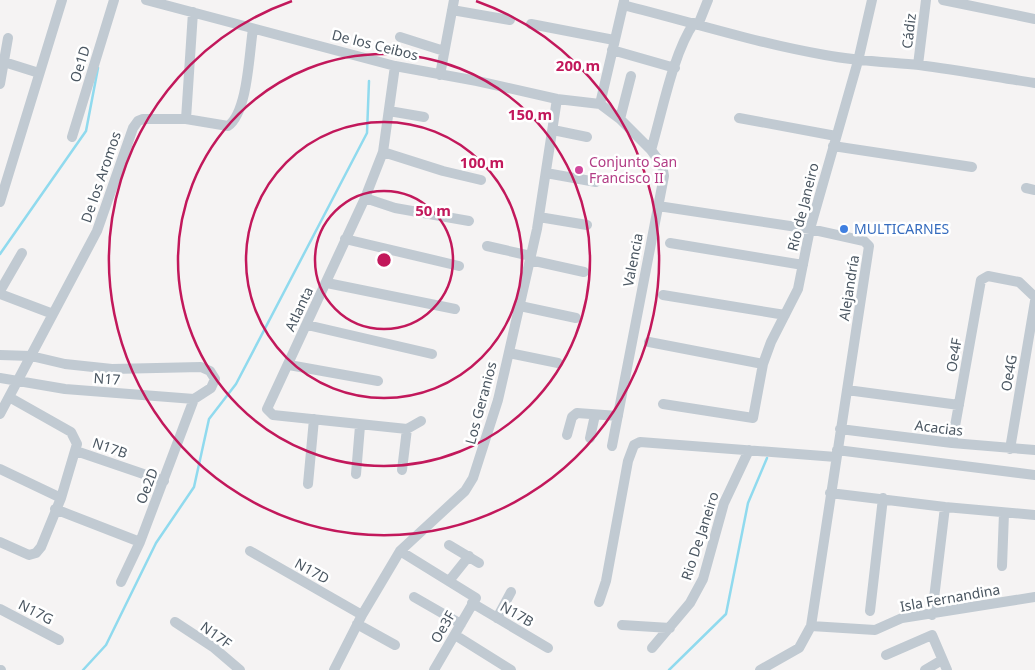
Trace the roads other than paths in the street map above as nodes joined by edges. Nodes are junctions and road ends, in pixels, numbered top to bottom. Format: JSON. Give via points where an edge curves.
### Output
{"nodes":[{"id":1,"x":62,"y":0,"type":"edge"},
{"id":2,"x":114,"y":0,"type":"edge"},
{"id":3,"x":146,"y":0,"type":"edge"},
{"id":4,"x":708,"y":0,"type":"edge"},
{"id":5,"x":872,"y":0,"type":"edge"},
{"id":6,"x":926,"y":0,"type":"edge"},
{"id":7,"x":943,"y":0,"type":"edge"},
{"id":8,"x":624,"y":3,"type":"edge"},
{"id":9,"x":453,"y":5,"type":"edge"},
{"id":10,"x":193,"y":12,"type":"junction"},
{"id":11,"x":1035,"y":19,"type":"edge"},
{"id":12,"x":510,"y":20,"type":"dead end"},
{"id":13,"x":531,"y":24,"type":"dead end"},
{"id":14,"x":696,"y":24,"type":"junction"},
{"id":15,"x":253,"y":29,"type":"junction"},
{"id":16,"x":400,"y":37,"type":"dead end"},
{"id":17,"x":8,"y":38,"type":"dead end"},
{"id":18,"x":613,"y":45,"type":"junction"},
{"id":19,"x":444,"y":51,"type":"junction"},
{"id":20,"x":858,"y":61,"type":"junction"},
{"id":21,"x":4,"y":62,"type":"junction"},
{"id":22,"x":918,"y":65,"type":"junction"},
{"id":23,"x":395,"y":66,"type":"junction"},
{"id":24,"x":675,"y":68,"type":"junction"},
{"id":25,"x":40,"y":73,"type":"junction"},
{"id":26,"x":440,"y":75,"type":"junction"},
{"id":27,"x":631,"y":76,"type":"dead end"},
{"id":28,"x":1035,"y":83,"type":"edge"},
{"id":29,"x":0,"y":84,"type":"edge"},
{"id":30,"x":557,"y":99,"type":"junction"},
{"id":31,"x":600,"y":104,"type":"junction"},
{"id":32,"x":389,"y":110,"type":"junction"},
{"id":33,"x":424,"y":116,"type":"dead end"},
{"id":34,"x":739,"y":118,"type":"dead end"},
{"id":35,"x":186,"y":119,"type":"junction"},
{"id":36,"x":620,"y":119,"type":"junction"},
{"id":37,"x":553,"y":130,"type":"junction"},
{"id":38,"x":72,"y":137,"type":"dead end"},
{"id":39,"x":587,"y":137,"type":"dead end"},
{"id":40,"x":835,"y":141,"type":"junction"},
{"id":41,"x":651,"y":150,"type":"junction"},
{"id":42,"x":383,"y":152,"type":"junction"},
{"id":43,"x":972,"y":167,"type":"dead end"},
{"id":44,"x":546,"y":173,"type":"junction"},
{"id":45,"x":481,"y":180,"type":"dead end"},
{"id":46,"x":596,"y":182,"type":"dead end"},
{"id":47,"x":366,"y":198,"type":"junction"},
{"id":48,"x":0,"y":202,"type":"edge"},
{"id":49,"x":658,"y":206,"type":"junction"},
{"id":50,"x":539,"y":217,"type":"junction"},
{"id":51,"x":468,"y":221,"type":"dead end"},
{"id":52,"x":588,"y":225,"type":"dead end"},
{"id":53,"x":810,"y":229,"type":"junction"},
{"id":54,"x":345,"y":240,"type":"junction"},
{"id":55,"x":670,"y":243,"type":"dead end"},
{"id":56,"x":487,"y":246,"type":"dead end"},
{"id":57,"x":22,"y":253,"type":"dead end"},
{"id":58,"x":530,"y":258,"type":"junction"},
{"id":59,"x":803,"y":265,"type":"junction"},
{"id":60,"x":459,"y":266,"type":"dead end"},
{"id":61,"x":584,"y":272,"type":"dead end"},
{"id":62,"x":327,"y":283,"type":"junction"},
{"id":63,"x":0,"y":293,"type":"edge"},
{"id":64,"x":663,"y":295,"type":"dead end"},
{"id":65,"x":1035,"y":297,"type":"edge"},
{"id":66,"x":1035,"y":301,"type":"edge"},
{"id":67,"x":520,"y":306,"type":"junction"},
{"id":68,"x":455,"y":309,"type":"dead end"},
{"id":69,"x":53,"y":314,"type":"junction"},
{"id":70,"x":785,"y":315,"type":"junction"},
{"id":71,"x":576,"y":318,"type":"dead end"},
{"id":72,"x":307,"y":325,"type":"junction"},
{"id":73,"x":649,"y":342,"type":"dead end"},
{"id":74,"x":508,"y":353,"type":"junction"},
{"id":75,"x":432,"y":354,"type":"dead end"},
{"id":76,"x":0,"y":355,"type":"edge"},
{"id":77,"x":31,"y":356,"type":"junction"},
{"id":78,"x":558,"y":363,"type":"dead end"},
{"id":79,"x":763,"y":364,"type":"junction"},
{"id":80,"x":289,"y":365,"type":"junction"},
{"id":81,"x":0,"y":378,"type":"edge"},
{"id":82,"x":18,"y":380,"type":"junction"},
{"id":83,"x":378,"y":381,"type":"dead end"},
{"id":84,"x":846,"y":390,"type":"junction"},
{"id":85,"x":9,"y":397,"type":"junction"},
{"id":86,"x":194,"y":399,"type":"junction"},
{"id":87,"x":663,"y":404,"type":"dead end"},
{"id":88,"x":960,"y":405,"type":"junction"},
{"id":89,"x":0,"y":414,"type":"edge"},
{"id":90,"x":595,"y":415,"type":"junction"},
{"id":91,"x":618,"y":416,"type":"junction"},
{"id":92,"x":314,"y":419,"type":"junction"},
{"id":93,"x":421,"y":421,"type":"dead end"},
{"id":94,"x":360,"y":426,"type":"junction"},
{"id":95,"x":407,"y":429,"type":"junction"},
{"id":96,"x":840,"y":429,"type":"junction"},
{"id":97,"x":568,"y":435,"type":"dead end"},
{"id":98,"x":590,"y":438,"type":"dead end"},
{"id":99,"x":952,"y":443,"type":"junction"},
{"id":100,"x":612,"y":446,"type":"dead end"},
{"id":101,"x":1010,"y":449,"type":"junction"},
{"id":102,"x":749,"y":450,"type":"junction"},
{"id":103,"x":1035,"y":450,"type":"edge"},
{"id":104,"x":76,"y":451,"type":"junction"},
{"id":105,"x":836,"y":453,"type":"junction"},
{"id":106,"x":0,"y":469,"type":"edge"},
{"id":107,"x":402,"y":470,"type":"dead end"},
{"id":108,"x":356,"y":474,"type":"dead end"},
{"id":109,"x":1035,"y":475,"type":"edge"},
{"id":110,"x":164,"y":481,"type":"junction"},
{"id":111,"x":308,"y":484,"type":"dead end"},
{"id":112,"x":830,"y":492,"type":"junction"},
{"id":113,"x":61,"y":498,"type":"junction"},
{"id":114,"x":883,"y":498,"type":"junction"},
{"id":115,"x":945,"y":507,"type":"junction"},
{"id":116,"x":56,"y":510,"type":"junction"},
{"id":117,"x":1004,"y":512,"type":"junction"},
{"id":118,"x":1035,"y":515,"type":"edge"},
{"id":119,"x":0,"y":542,"type":"edge"},
{"id":120,"x":140,"y":542,"type":"junction"},
{"id":121,"x":449,"y":545,"type":"dead end"},
{"id":122,"x":250,"y":551,"type":"dead end"},
{"id":123,"x":400,"y":551,"type":"junction"},
{"id":124,"x":468,"y":556,"type":"junction"},
{"id":125,"x":479,"y":563,"type":"dead end"},
{"id":126,"x":1002,"y":566,"type":"dead end"},
{"id":127,"x":449,"y":581,"type":"junction"},
{"id":128,"x":121,"y":582,"type":"dead end"},
{"id":129,"x":510,"y":592,"type":"dead end"},
{"id":130,"x":414,"y":597,"type":"dead end"},
{"id":131,"x":1035,"y":597,"type":"edge"},
{"id":132,"x":474,"y":601,"type":"junction"},
{"id":133,"x":599,"y":602,"type":"dead end"},
{"id":134,"x":0,"y":609,"type":"edge"},
{"id":135,"x":870,"y":611,"type":"dead end"},
{"id":136,"x":932,"y":615,"type":"junction"},
{"id":137,"x":497,"y":618,"type":"junction"},
{"id":138,"x":359,"y":619,"type":"junction"},
{"id":139,"x":175,"y":622,"type":"dead end"},
{"id":140,"x":461,"y":624,"type":"junction"},
{"id":141,"x":622,"y":625,"type":"dead end"},
{"id":142,"x":811,"y":626,"type":"junction"},
{"id":143,"x":670,"y":628,"type":"junction"},
{"id":144,"x":455,"y":635,"type":"junction"},
{"id":145,"x":58,"y":640,"type":"dead end"},
{"id":146,"x":395,"y":645,"type":"dead end"},
{"id":147,"x":548,"y":648,"type":"dead end"},
{"id":148,"x":652,"y":648,"type":"dead end"},
{"id":149,"x":886,"y":655,"type":"dead end"},
{"id":150,"x":944,"y":665,"type":"edge"},
{"id":151,"x":336,"y":669,"type":"edge"},
{"id":152,"x":240,"y":670,"type":"edge"},
{"id":153,"x":434,"y":670,"type":"edge"},
{"id":154,"x":511,"y":670,"type":"edge"},
{"id":155,"x":760,"y":670,"type":"edge"},
{"id":156,"x":925,"y":670,"type":"edge"}],
"edges":[{"from":1,"to":25,"type":"street"},
{"from":2,"to":38,"type":"street","name":"Oe1D"},
{"from":3,"to":10,"type":"street","name":"De los Ceibos"},
{"from":4,"to":14,"type":"street"},
{"from":5,"to":20,"type":"street","name":"Río de Janeiro"},
{"from":6,"to":22,"type":"street","name":"Cádiz"},
{"from":7,"to":11,"type":"street"},
{"from":8,"to":14,"type":"street"},
{"from":8,"to":18,"type":"street"},
{"from":9,"to":12,"type":"street"},
{"from":9,"to":19,"type":"street"},
{"from":10,"to":15,"type":"street","name":"De los Ceibos"},
{"from":10,"to":35,"type":"street"},
{"from":13,"to":18,"type":"street"},
{"from":14,"to":20,"type":"street","via":[[749,40]]},
{"from":14,"to":24,"type":"street","via":[[688,33]]},
{"from":15,"to":23,"type":"street","name":"De los Ceibos"},
{"from":15,"to":35,"type":"street","name":"De los Aromos","via":[[236,120],[228,126]]},
{"from":16,"to":19,"type":"street"},
{"from":17,"to":21,"type":"street"},
{"from":18,"to":24,"type":"street"},
{"from":18,"to":31,"type":"street"},
{"from":19,"to":26,"type":"street"},
{"from":20,"to":22,"type":"street"},
{"from":20,"to":40,"type":"street","name":"Río de Janeiro"},
{"from":21,"to":25,"type":"street"},
{"from":21,"to":29,"type":"street"},
{"from":22,"to":28,"type":"street"},
{"from":23,"to":26,"type":"street","name":"De los Ceibos"},
{"from":23,"to":32,"type":"street","name":"Atlanta"},
{"from":24,"to":41,"type":"street"},
{"from":25,"to":48,"type":"street"},
{"from":26,"to":30,"type":"street","name":"De los Ceibos"},
{"from":27,"to":36,"type":"street"},
{"from":30,"to":31,"type":"street","name":"De los Ceibos"},
{"from":30,"to":37,"type":"street","name":"Los Geranios"},
{"from":31,"to":36,"type":"street","name":"Valencia"},
{"from":32,"to":33,"type":"street"},
{"from":32,"to":42,"type":"street","name":"Atlanta"},
{"from":34,"to":40,"type":"street"},
{"from":35,"to":69,"type":"street","name":"De los Aromos","via":[[143,118],[133,128],[97,231]]},
{"from":36,"to":41,"type":"street","name":"Valencia"},
{"from":37,"to":39,"type":"street"},
{"from":37,"to":44,"type":"street","name":"Los Geranios"},
{"from":40,"to":43,"type":"street"},
{"from":40,"to":53,"type":"street","name":"Río de Janeiro"},
{"from":41,"to":49,"type":"street","name":"Valencia","via":[[662,165],[664,176]]},
{"from":42,"to":45,"type":"street"},
{"from":42,"to":47,"type":"street","name":"Atlanta"},
{"from":44,"to":46,"type":"street"},
{"from":44,"to":50,"type":"street","name":"Los Geranios"},
{"from":47,"to":51,"type":"street","via":[[395,208]]},
{"from":47,"to":54,"type":"street","name":"Atlanta"},
{"from":49,"to":53,"type":"street","name":"Alejandría"},
{"from":49,"to":91,"type":"street","name":"Valencia"},
{"from":50,"to":52,"type":"street"},
{"from":50,"to":58,"type":"street","name":"Los Geranios"},
{"from":53,"to":59,"type":"street","name":"Río de Janeiro"},
{"from":53,"to":84,"type":"street","name":"Alejandría","via":[[864,241],[869,246]]},
{"from":54,"to":60,"type":"street"},
{"from":54,"to":62,"type":"street","name":"Atlanta"},
{"from":55,"to":59,"type":"street"},
{"from":56,"to":58,"type":"street"},
{"from":57,"to":63,"type":"street"},
{"from":58,"to":61,"type":"street"},
{"from":58,"to":67,"type":"street","name":"Los Geranios"},
{"from":59,"to":70,"type":"street","name":"Río de Janeiro","via":[[798,289]]},
{"from":62,"to":68,"type":"street"},
{"from":62,"to":72,"type":"street","name":"Atlanta"},
{"from":63,"to":69,"type":"street"},
{"from":64,"to":70,"type":"street"},
{"from":65,"to":88,"type":"street","name":"Oe4F","via":[[1019,282],[988,276],[981,280]]},
{"from":66,"to":101,"type":"street","name":"Oe4G"},
{"from":67,"to":71,"type":"street"},
{"from":67,"to":74,"type":"street","name":"Los Geranios"},
{"from":69,"to":77,"type":"street","name":"De los Aromos"},
{"from":70,"to":79,"type":"street","name":"Río de Janeiro"},
{"from":72,"to":75,"type":"street"},
{"from":72,"to":80,"type":"street","name":"Atlanta"},
{"from":73,"to":79,"type":"street"},
{"from":74,"to":78,"type":"street"},
{"from":74,"to":123,"type":"street","name":"Los Geranios","via":[[498,400],[470,486]]},
{"from":76,"to":77,"type":"street"},
{"from":77,"to":82,"type":"street","name":"De los Aromos"},
{"from":77,"to":86,"type":"street","via":[[112,369],[202,367],[214,375],[215,383]]},
{"from":79,"to":87,"type":"street","name":"Río de Janeiro","via":[[753,418]]},
{"from":80,"to":83,"type":"street"},
{"from":80,"to":92,"type":"street","name":"Atlanta","via":[[268,405],[268,412]]},
{"from":81,"to":82,"type":"street","name":"N17"},
{"from":82,"to":85,"type":"street","name":"De los Aromos"},
{"from":82,"to":86,"type":"street","name":"N17","via":[[65,389]]},
{"from":84,"to":88,"type":"street"},
{"from":84,"to":96,"type":"street","name":"Alejandría"},
{"from":85,"to":89,"type":"street","name":"De los Aromos"},
{"from":85,"to":104,"type":"street","via":[[71,432],[77,444]]},
{"from":86,"to":110,"type":"street","name":"Oe2D"},
{"from":88,"to":99,"type":"street","name":"Oe4F"},
{"from":90,"to":91,"type":"street"},
{"from":90,"to":97,"type":"street","via":[[574,414]]},
{"from":90,"to":98,"type":"street"},
{"from":91,"to":100,"type":"street","name":"Valencia"},
{"from":92,"to":94,"type":"street","name":"Atlanta"},
{"from":92,"to":111,"type":"street"},
{"from":93,"to":95,"type":"street"},
{"from":94,"to":95,"type":"street","name":"Atlanta"},
{"from":94,"to":108,"type":"street"},
{"from":95,"to":107,"type":"street"},
{"from":96,"to":99,"type":"street","name":"Acacias"},
{"from":96,"to":105,"type":"street"},
{"from":99,"to":101,"type":"street","name":"Acacias"},
{"from":101,"to":103,"type":"street","name":"Acacias"},
{"from":102,"to":105,"type":"street"},
{"from":102,"to":133,"type":"street","via":[[640,442],[634,445]]},
{"from":102,"to":143,"type":"street","name":"Rio De Janeiro","via":[[724,503],[704,579]]},
{"from":104,"to":110,"type":"street","name":"N17B"},
{"from":104,"to":113,"type":"street"},
{"from":105,"to":109,"type":"street"},
{"from":105,"to":112,"type":"street"},
{"from":106,"to":113,"type":"street"},
{"from":110,"to":120,"type":"street","name":"Oe2D"},
{"from":112,"to":114,"type":"street"},
{"from":112,"to":142,"type":"street"},
{"from":113,"to":116,"type":"street"},
{"from":114,"to":115,"type":"street"},
{"from":114,"to":135,"type":"street"},
{"from":115,"to":117,"type":"street"},
{"from":115,"to":136,"type":"street"},
{"from":116,"to":119,"type":"street","via":[[36,553],[29,555]]},
{"from":116,"to":120,"type":"street"},
{"from":117,"to":118,"type":"street"},
{"from":117,"to":126,"type":"street"},
{"from":120,"to":128,"type":"street","name":"Oe2D"},
{"from":121,"to":124,"type":"street"},
{"from":122,"to":138,"type":"street","name":"N17D"},
{"from":123,"to":127,"type":"street","name":"N17B"},
{"from":123,"to":138,"type":"street","name":"Los Geranios"},
{"from":124,"to":125,"type":"street"},
{"from":124,"to":127,"type":"street"},
{"from":127,"to":132,"type":"street","name":"N17B"},
{"from":129,"to":137,"type":"street"},
{"from":130,"to":140,"type":"street"},
{"from":131,"to":136,"type":"street","name":"Isla Fernandina"},
{"from":132,"to":137,"type":"street","name":"N17B"},
{"from":132,"to":140,"type":"street","name":"Oe3F"},
{"from":134,"to":145,"type":"street","name":"N17G"},
{"from":136,"to":142,"type":"street","name":"Isla Fernandina","via":[[902,618],[875,630]]},
{"from":137,"to":147,"type":"street","name":"N17B"},
{"from":138,"to":146,"type":"street","name":"N17D"},
{"from":138,"to":151,"type":"street","name":"Los Geranios"},
{"from":139,"to":152,"type":"street","name":"N17F"},
{"from":140,"to":144,"type":"street","name":"Oe3F"},
{"from":141,"to":143,"type":"street"},
{"from":142,"to":155,"type":"street","via":[[799,648]]},
{"from":143,"to":148,"type":"street","name":"Rio De Janeiro"},
{"from":144,"to":153,"type":"street","name":"Oe3F"},
{"from":144,"to":154,"type":"street"},
{"from":149,"to":150,"type":"street","via":[[932,635]]},
{"from":150,"to":156,"type":"street"}]}
